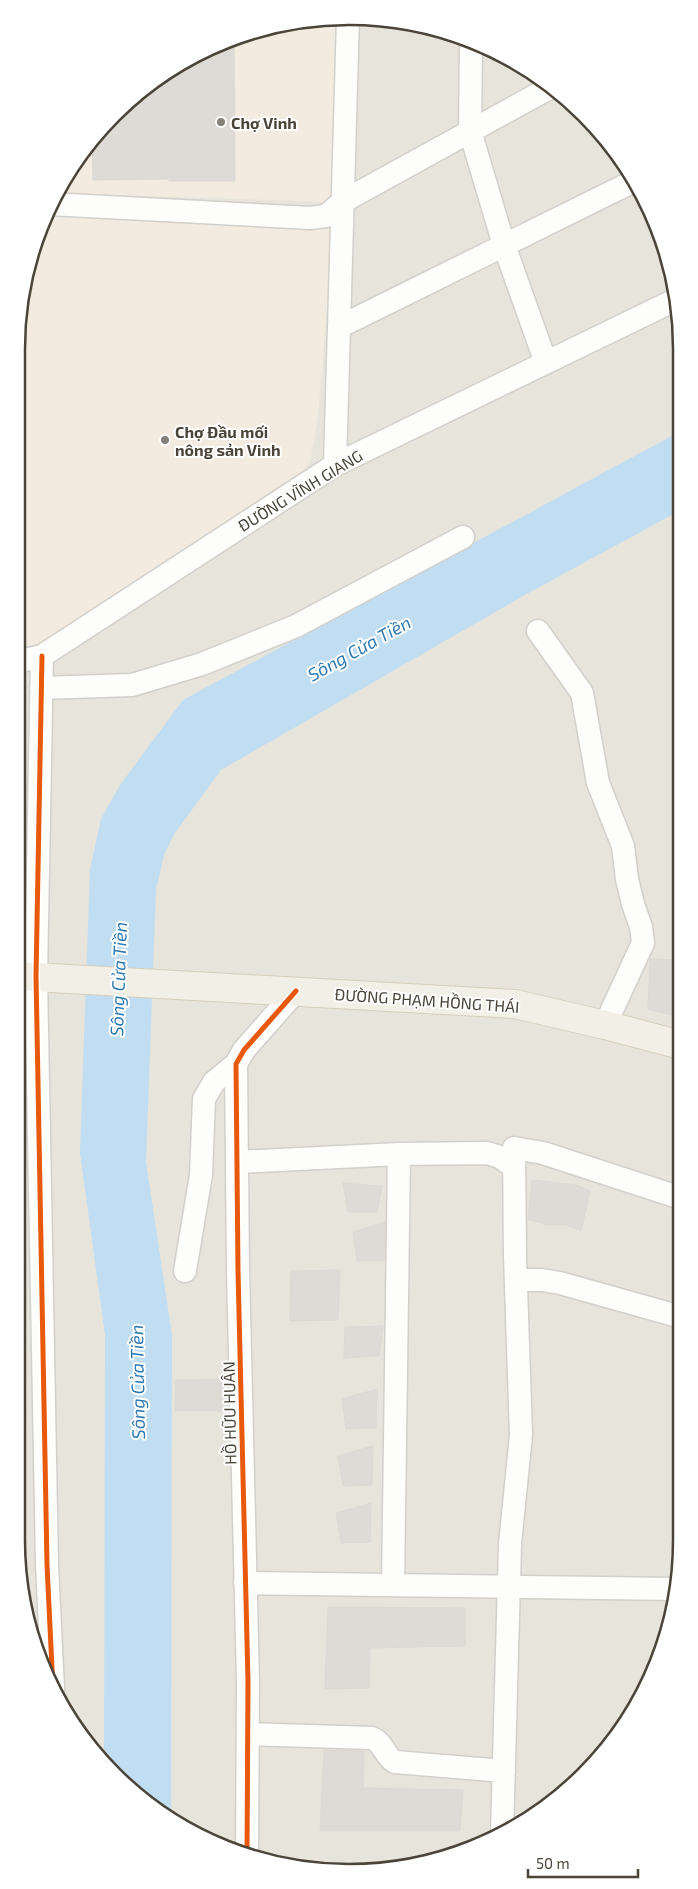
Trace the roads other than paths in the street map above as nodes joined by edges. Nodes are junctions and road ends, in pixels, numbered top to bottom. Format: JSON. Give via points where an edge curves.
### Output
{"nodes":[{"id":1,"x":348,"y":25,"type":"edge"},
{"id":2,"x":471,"y":49,"type":"edge"},
{"id":3,"x":544,"y":91,"type":"edge"},
{"id":4,"x":470,"y":131,"type":"junction"},
{"id":5,"x":628,"y":184,"type":"edge"},
{"id":6,"x":342,"y":202,"type":"junction"},
{"id":7,"x":59,"y":204,"type":"edge"},
{"id":8,"x":504,"y":245,"type":"junction"},
{"id":9,"x":669,"y":303,"type":"edge"},
{"id":10,"x":338,"y":327,"type":"junction"},
{"id":11,"x":546,"y":362,"type":"junction"},
{"id":12,"x":334,"y":465,"type":"junction"},
{"id":13,"x":463,"y":537,"type":"dead end"},
{"id":14,"x":538,"y":631,"type":"dead end"},
{"id":15,"x":42,"y":656,"type":"junction"},
{"id":16,"x":25,"y":660,"type":"edge"},
{"id":17,"x":41,"y":688,"type":"junction"},
{"id":18,"x":26,"y":976,"type":"edge"},
{"id":19,"x":296,"y":991,"type":"junction"},
{"id":20,"x":605,"y":1025,"type":"junction"},
{"id":21,"x":673,"y":1043,"type":"edge"},
{"id":22,"x":236,"y":1064,"type":"junction"},
{"id":23,"x":399,"y":1154,"type":"junction"},
{"id":24,"x":238,"y":1162,"type":"junction"},
{"id":25,"x":514,"y":1167,"type":"junction"},
{"id":26,"x":673,"y":1195,"type":"edge"},
{"id":27,"x":185,"y":1271,"type":"dead end"},
{"id":28,"x":516,"y":1280,"type":"junction"},
{"id":29,"x":673,"y":1315,"type":"edge"},
{"id":30,"x":246,"y":1583,"type":"junction"},
{"id":31,"x":393,"y":1585,"type":"junction"},
{"id":32,"x":510,"y":1586,"type":"junction"},
{"id":33,"x":669,"y":1589,"type":"edge"},
{"id":34,"x":52,"y":1669,"type":"edge"},
{"id":35,"x":248,"y":1734,"type":"junction"},
{"id":36,"x":504,"y":1771,"type":"junction"},
{"id":37,"x":502,"y":1826,"type":"edge"},
{"id":38,"x":247,"y":1848,"type":"edge"}],
"edges":[{"from":1,"to":6,"type":"street"},
{"from":2,"to":4,"type":"street"},
{"from":3,"to":4,"type":"street"},
{"from":4,"to":6,"type":"street"},
{"from":4,"to":8,"type":"street"},
{"from":5,"to":8,"type":"street"},
{"from":6,"to":7,"type":"street","via":[[326,216],[310,218]]},
{"from":6,"to":10,"type":"street"},
{"from":8,"to":10,"type":"street"},
{"from":8,"to":11,"type":"street"},
{"from":9,"to":11,"type":"street","name":"ĐƯỜNG VĨNH GIANG"},
{"from":10,"to":12,"type":"street"},
{"from":11,"to":12,"type":"street","name":"ĐƯỜNG VĨNH GIANG"},
{"from":12,"to":15,"type":"street","name":"ĐƯỜNG VĨNH GIANG"},
{"from":13,"to":17,"type":"street","via":[[296,626],[202,664],[132,685]]},
{"from":14,"to":20,"type":"street","via":[[582,693],[598,783],[623,846],[627,879],[641,927],[643,943]]},
{"from":15,"to":16,"type":"street","name":"ĐƯỜNG VĨNH GIANG"},
{"from":15,"to":17,"type":"street"},
{"from":17,"to":18,"type":"street"},
{"from":18,"to":19,"type":"main road","name":"ĐƯỜNG PHẠM HỒNG THÁI"},
{"from":18,"to":34,"type":"street"},
{"from":19,"to":20,"type":"main road","name":"ĐƯỜNG PHẠM HỒNG THÁI","via":[[515,1004]]},
{"from":19,"to":22,"type":"street","via":[[244,1050]]},
{"from":20,"to":21,"type":"main road","name":"ĐƯỜNG PHẠM HỒNG THÁI"},
{"from":22,"to":24,"type":"street","name":"HỒ HỮU HUÂN"},
{"from":22,"to":27,"type":"street","via":[[214,1082],[204,1099],[201,1175]]},
{"from":23,"to":24,"type":"street"},
{"from":23,"to":25,"type":"street","via":[[487,1153]]},
{"from":23,"to":31,"type":"street"},
{"from":24,"to":30,"type":"street","name":"HỒ HỮU HUÂN"},
{"from":25,"to":26,"type":"street","via":[[514,1148],[543,1153]]},
{"from":25,"to":28,"type":"street"},
{"from":28,"to":29,"type":"street","via":[[560,1283]]},
{"from":28,"to":32,"type":"street","via":[[522,1435],[510,1544]]},
{"from":30,"to":31,"type":"street"},
{"from":30,"to":35,"type":"street","name":"HỒ HỮU HUÂN"},
{"from":31,"to":32,"type":"street"},
{"from":32,"to":33,"type":"street"},
{"from":32,"to":36,"type":"street"},
{"from":35,"to":36,"type":"street","via":[[372,1738],[380,1742],[387,1756],[395,1762]]},
{"from":35,"to":38,"type":"street","name":"HỒ HỮU HUÂN"},
{"from":36,"to":37,"type":"street"}]}
